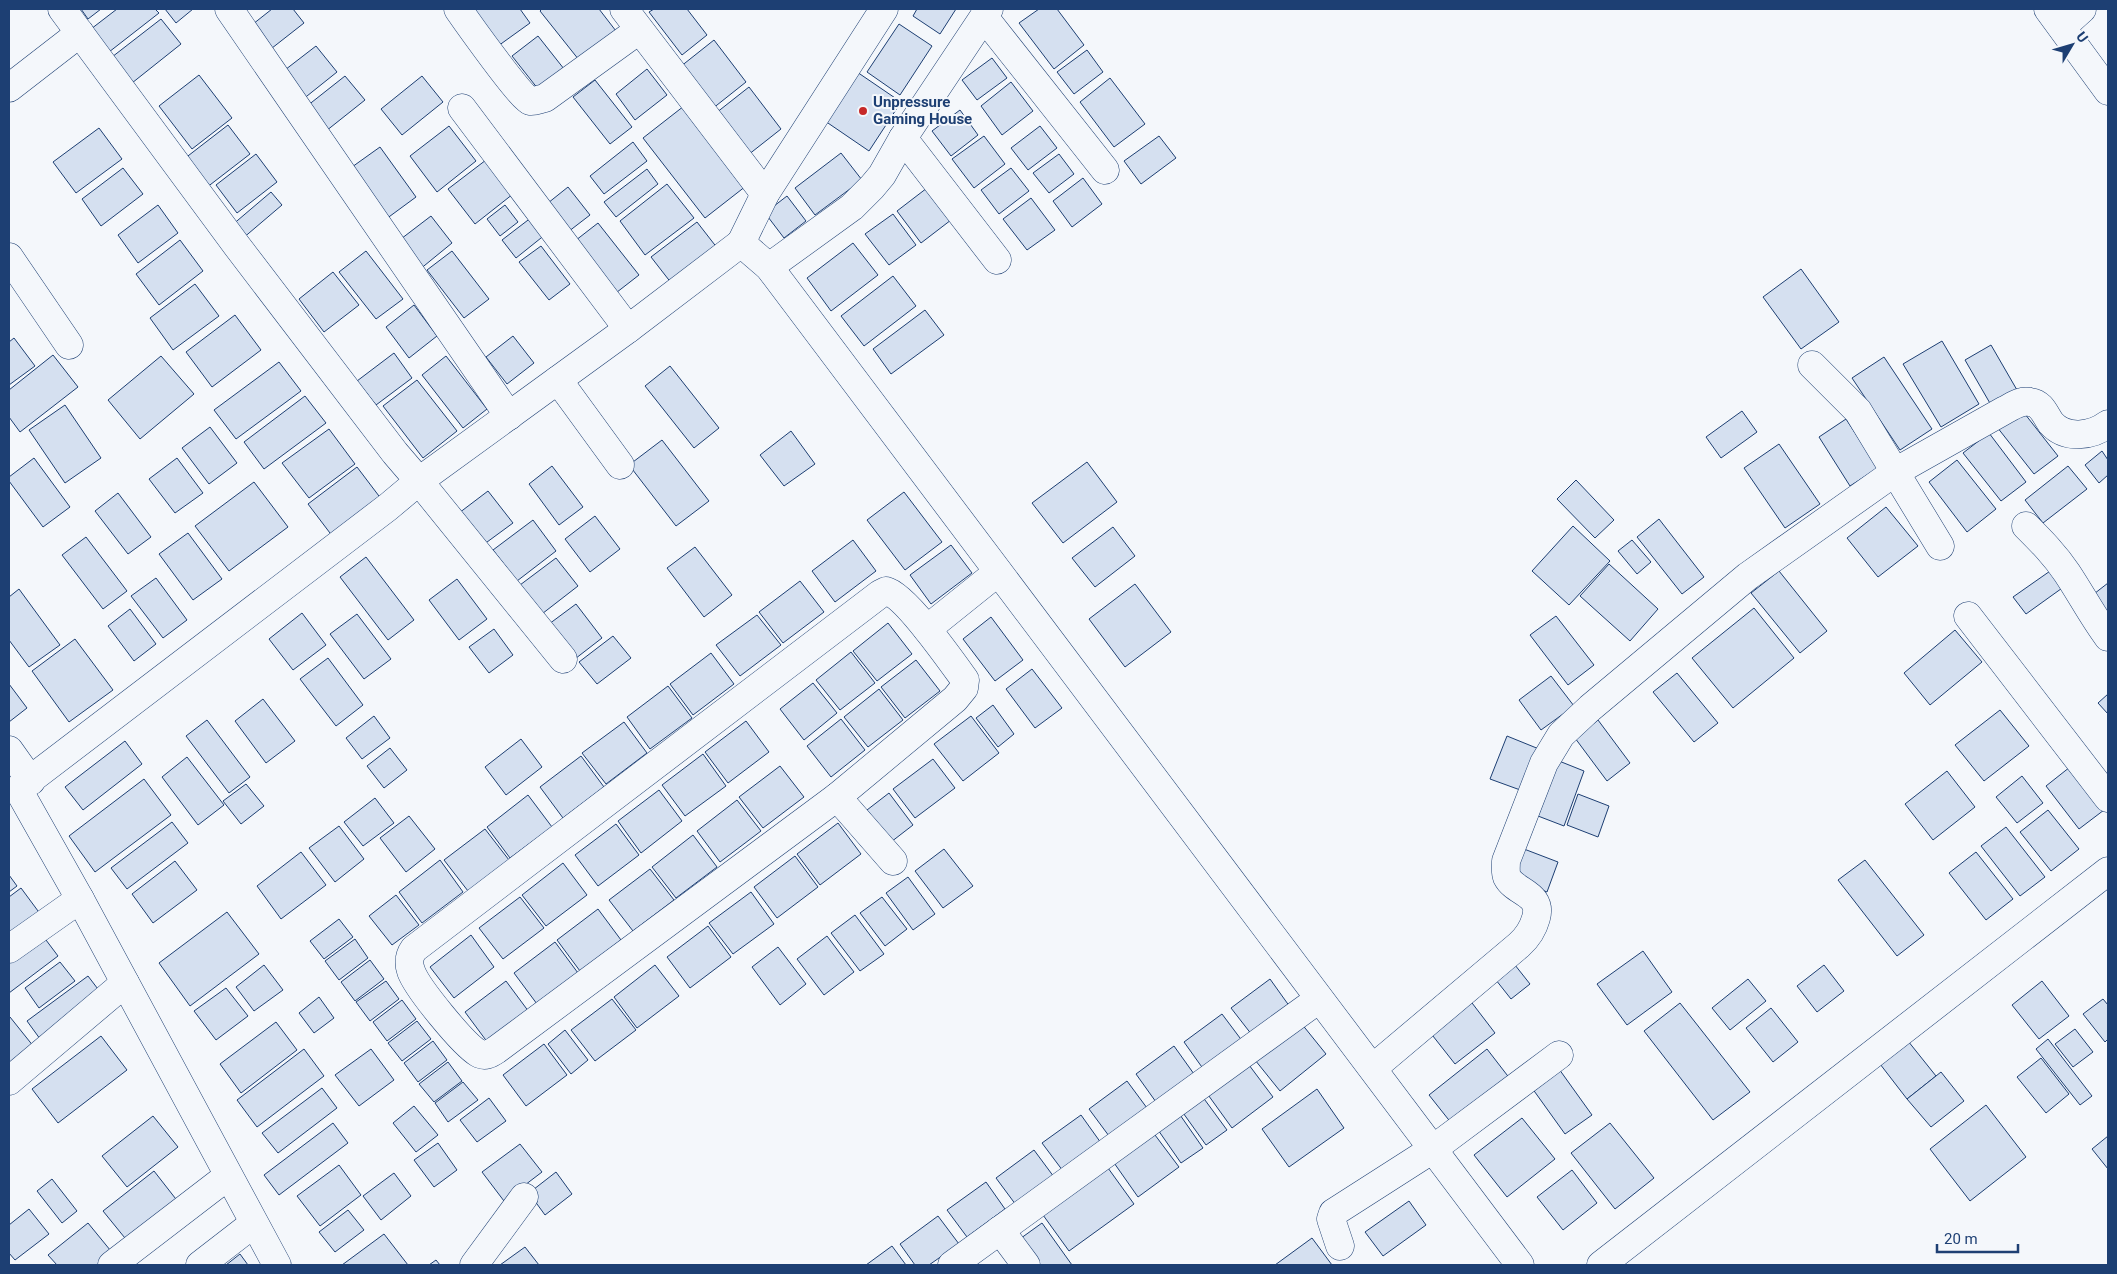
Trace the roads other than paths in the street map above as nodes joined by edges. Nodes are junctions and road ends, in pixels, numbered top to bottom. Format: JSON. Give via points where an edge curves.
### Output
{"nodes":[{"id":1,"x":62,"y":9,"type":"edge"},
{"id":2,"x":229,"y":9,"type":"edge"},
{"id":3,"x":458,"y":9,"type":"edge"},
{"id":4,"x":884,"y":9,"type":"edge"},
{"id":5,"x":2082,"y":9,"type":"edge"},
{"id":6,"x":986,"y":13,"type":"edge"},
{"id":7,"x":2055,"y":18,"type":"edge"},
{"id":8,"x":631,"y":19,"type":"edge"},
{"id":9,"x":80,"y":33,"type":"junction"},
{"id":10,"x":9,"y":88,"type":"edge"},
{"id":11,"x":2108,"y":91,"type":"edge"},
{"id":12,"x":462,"y":108,"type":"dead end"},
{"id":13,"x":903,"y":138,"type":"junction"},
{"id":14,"x":1105,"y":170,"type":"dead end"},
{"id":15,"x":764,"y":194,"type":"junction"},
{"id":16,"x":741,"y":243,"type":"junction"},
{"id":17,"x":9,"y":257,"type":"edge"},
{"id":18,"x":998,"y":260,"type":"dead end"},
{"id":19,"x":769,"y":267,"type":"junction"},
{"id":20,"x":628,"y":329,"type":"junction"},
{"id":21,"x":69,"y":345,"type":"dead end"},
{"id":22,"x":1812,"y":365,"type":"dead end"},
{"id":23,"x":558,"y":380,"type":"junction"},
{"id":24,"x":509,"y":416,"type":"junction"},
{"id":25,"x":2108,"y":424,"type":"edge"},
{"id":26,"x":620,"y":465,"type":"dead end"},
{"id":27,"x":1895,"y":472,"type":"junction"},
{"id":28,"x":419,"y":481,"type":"junction"},
{"id":29,"x":2026,"y":526,"type":"dead end"},
{"id":30,"x":1940,"y":546,"type":"dead end"},
{"id":31,"x":998,"y":572,"type":"junction"},
{"id":32,"x":1968,"y":616,"type":"dead end"},
{"id":33,"x":927,"y":629,"type":"junction"},
{"id":34,"x":2108,"y":637,"type":"edge"},
{"id":35,"x":563,"y":659,"type":"dead end"},
{"id":36,"x":9,"y":750,"type":"edge"},
{"id":37,"x":19,"y":789,"type":"edge"},
{"id":38,"x":837,"y":797,"type":"junction"},
{"id":39,"x":2108,"y":798,"type":"edge"},
{"id":40,"x":893,"y":861,"type":"dead end"},
{"id":41,"x":2108,"y":871,"type":"edge"},
{"id":42,"x":80,"y":899,"type":"junction"},
{"id":43,"x":9,"y":949,"type":"edge"},
{"id":44,"x":125,"y":983,"type":"junction"},
{"id":45,"x":1319,"y":999,"type":"junction"},
{"id":46,"x":1559,"y":1054,"type":"dead end"},
{"id":47,"x":1373,"y":1068,"type":"junction"},
{"id":48,"x":9,"y":1081,"type":"edge"},
{"id":49,"x":1434,"y":1149,"type":"junction"},
{"id":50,"x":228,"y":1176,"type":"junction"},
{"id":51,"x":524,"y":1197,"type":"dead end"},
{"id":52,"x":254,"y":1224,"type":"junction"},
{"id":53,"x":1000,"y":1230,"type":"junction"},
{"id":54,"x":1340,"y":1246,"type":"dead end"},
{"id":55,"x":112,"y":1265,"type":"edge"},
{"id":56,"x":200,"y":1265,"type":"edge"},
{"id":57,"x":277,"y":1265,"type":"edge"},
{"id":58,"x":474,"y":1265,"type":"edge"},
{"id":59,"x":952,"y":1265,"type":"edge"},
{"id":60,"x":1026,"y":1265,"type":"edge"},
{"id":61,"x":1520,"y":1265,"type":"edge"},
{"id":62,"x":1602,"y":1265,"type":"edge"}],
"edges":[{"from":1,"to":9,"type":"street"},
{"from":2,"to":24,"type":"street"},
{"from":3,"to":8,"type":"street","via":[[528,101],[544,98]]},
{"from":4,"to":15,"type":"street"},
{"from":5,"to":7,"type":"street"},
{"from":6,"to":13,"type":"street"},
{"from":6,"to":14,"type":"street"},
{"from":7,"to":11,"type":"street"},
{"from":8,"to":15,"type":"street"},
{"from":9,"to":10,"type":"street"},
{"from":9,"to":28,"type":"street","via":[[237,246]]},
{"from":12,"to":20,"type":"street"},
{"from":13,"to":18,"type":"street"},
{"from":13,"to":19,"type":"street","via":[[882,176],[852,207]]},
{"from":15,"to":16,"type":"street"},
{"from":16,"to":19,"type":"street"},
{"from":16,"to":20,"type":"street"},
{"from":17,"to":21,"type":"street"},
{"from":19,"to":31,"type":"street"},
{"from":20,"to":23,"type":"street"},
{"from":22,"to":27,"type":"street","via":[[1858,411]]},
{"from":23,"to":24,"type":"street"},
{"from":23,"to":26,"type":"street"},
{"from":24,"to":28,"type":"street"},
{"from":25,"to":27,"type":"street","via":[[2084,435],[2074,435],[2052,424],[2044,410],[2032,402],[2021,402]]},
{"from":27,"to":30,"type":"street"},
{"from":27,"to":47,"type":"street","via":[[1748,576],[1561,735],[1544,762],[1506,861],[1508,879],[1535,902],[1538,911],[1533,929],[1519,945]]},
{"from":28,"to":35,"type":"street"},
{"from":28,"to":37,"type":"street"},
{"from":29,"to":34,"type":"street","via":[[2066,572]]},
{"from":31,"to":33,"type":"street"},
{"from":31,"to":45,"type":"street"},
{"from":32,"to":39,"type":"street"},
{"from":33,"to":38,"type":"street","via":[[966,680],[964,688]]},
{"from":33,"to":38,"type":"street","via":[[894,594],[886,591],[880,594],[414,949],[409,960],[411,972],[467,1044],[479,1054],[487,1055]]},
{"from":36,"to":37,"type":"street"},
{"from":37,"to":42,"type":"street"},
{"from":38,"to":40,"type":"street"},
{"from":41,"to":62,"type":"street"},
{"from":42,"to":43,"type":"street"},
{"from":42,"to":44,"type":"street"},
{"from":44,"to":48,"type":"street"},
{"from":44,"to":50,"type":"street"},
{"from":45,"to":47,"type":"street"},
{"from":45,"to":53,"type":"street"},
{"from":46,"to":49,"type":"street"},
{"from":47,"to":49,"type":"street"},
{"from":49,"to":54,"type":"street","via":[[1333,1213],[1331,1219]]},
{"from":49,"to":61,"type":"street"},
{"from":50,"to":52,"type":"street"},
{"from":50,"to":55,"type":"street"},
{"from":51,"to":58,"type":"street"},
{"from":52,"to":56,"type":"street"},
{"from":52,"to":57,"type":"street"},
{"from":53,"to":59,"type":"street"},
{"from":53,"to":60,"type":"street"}]}
